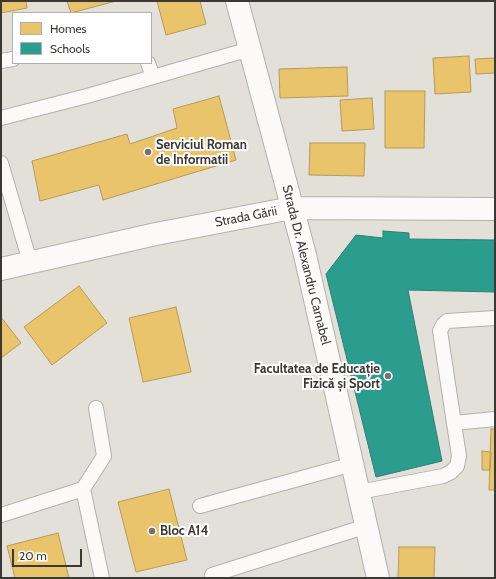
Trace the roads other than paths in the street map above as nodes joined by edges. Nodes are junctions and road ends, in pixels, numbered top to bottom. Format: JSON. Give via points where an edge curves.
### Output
{"nodes":[{"id":1,"x":238,"y":1,"type":"edge"},
{"id":2,"x":250,"y":49,"type":"junction"},
{"id":3,"x":12,"y":58,"type":"edge"},
{"id":4,"x":1,"y":61,"type":"edge"},
{"id":5,"x":148,"y":64,"type":"edge"},
{"id":6,"x":153,"y":77,"type":"junction"},
{"id":7,"x":1,"y":118,"type":"edge"},
{"id":8,"x":1,"y":163,"type":"edge"},
{"id":9,"x":292,"y":208,"type":"junction"},
{"id":10,"x":495,"y":209,"type":"edge"},
{"id":11,"x":30,"y":262,"type":"junction"},
{"id":12,"x":1,"y":269,"type":"edge"},
{"id":13,"x":495,"y":318,"type":"edge"},
{"id":14,"x":96,"y":408,"type":"dead end"},
{"id":15,"x":495,"y":419,"type":"edge"},
{"id":16,"x":454,"y":423,"type":"junction"},
{"id":17,"x":352,"y":464,"type":"junction"},
{"id":18,"x":83,"y":489,"type":"junction"},
{"id":19,"x":359,"y":492,"type":"junction"},
{"id":20,"x":200,"y":506,"type":"dead end"},
{"id":21,"x":1,"y":515,"type":"edge"},
{"id":22,"x":367,"y":526,"type":"junction"},
{"id":23,"x":212,"y":575,"type":"dead end"},
{"id":24,"x":102,"y":578,"type":"edge"},
{"id":25,"x":378,"y":578,"type":"edge"}],
"edges":[{"from":1,"to":2,"type":"street","name":"Strada Dr. Alexandru Carnabel"},
{"from":2,"to":6,"type":"lane"},
{"from":2,"to":9,"type":"street","name":"Strada Dr. Alexandru Carnabel"},
{"from":3,"to":4,"type":"lane"},
{"from":5,"to":6,"type":"lane"},
{"from":6,"to":7,"type":"lane"},
{"from":8,"to":11,"type":"lane"},
{"from":9,"to":10,"type":"street","name":"Strada Gării"},
{"from":9,"to":11,"type":"street","name":"Strada Gării"},
{"from":9,"to":17,"type":"street","name":"Strada Dr. Alexandru Carnabel"},
{"from":11,"to":12,"type":"street","name":"Strada Gării"},
{"from":13,"to":16,"type":"lane","via":[[447,321],[440,331]]},
{"from":14,"to":18,"type":"lane","via":[[104,456]]},
{"from":15,"to":16,"type":"lane"},
{"from":16,"to":19,"type":"lane","via":[[459,456],[457,466],[452,472],[443,476]]},
{"from":17,"to":19,"type":"street","name":"Strada Dr. Alexandru Carnabel"},
{"from":17,"to":20,"type":"lane"},
{"from":18,"to":21,"type":"lane"},
{"from":18,"to":24,"type":"lane"},
{"from":19,"to":22,"type":"street","name":"Strada Dr. Alexandru Carnabel"},
{"from":22,"to":23,"type":"lane"},
{"from":22,"to":25,"type":"street","name":"Strada Dr. Alexandru Carnabel"}]}
